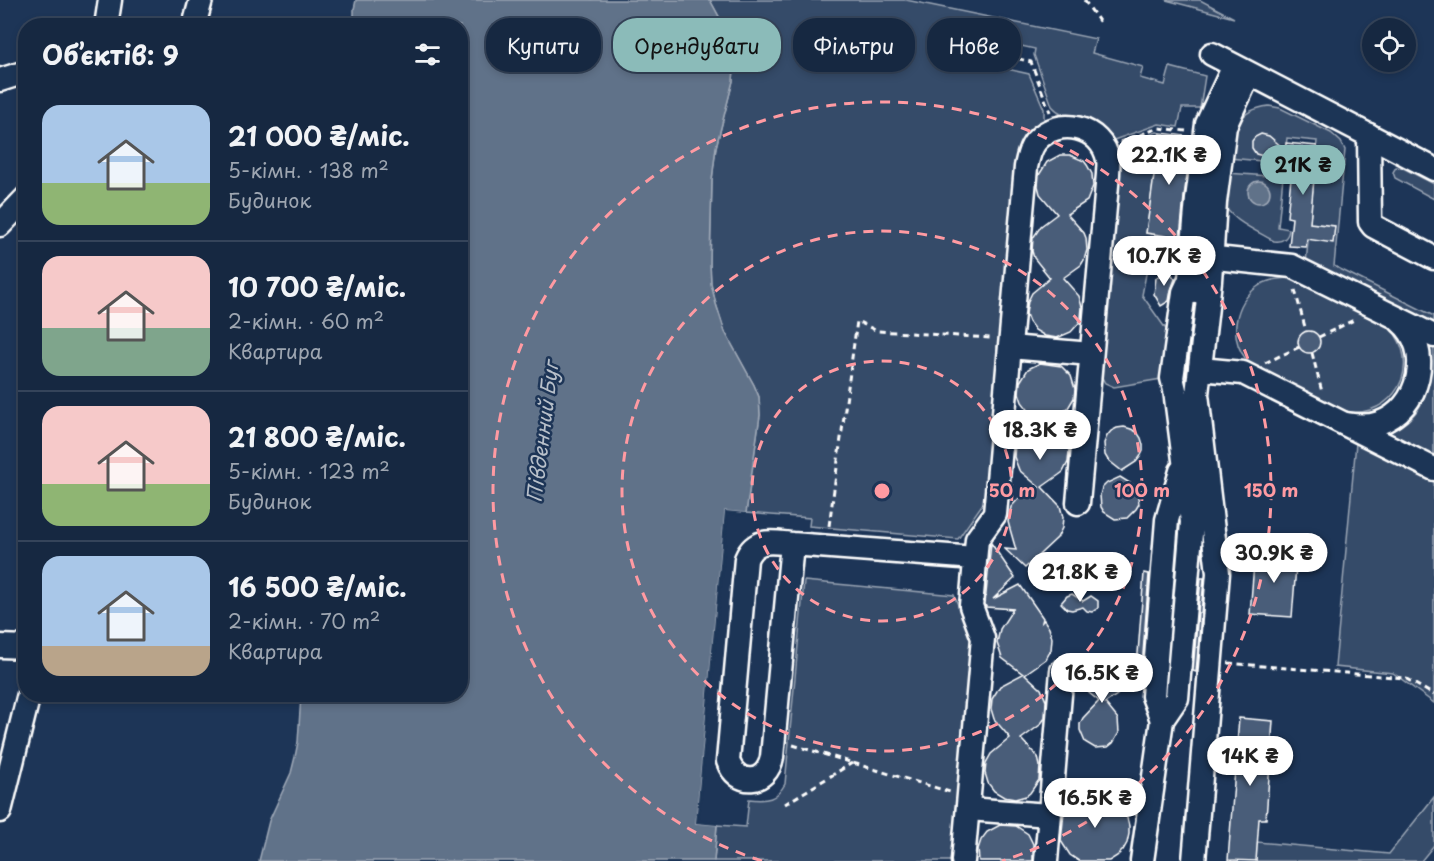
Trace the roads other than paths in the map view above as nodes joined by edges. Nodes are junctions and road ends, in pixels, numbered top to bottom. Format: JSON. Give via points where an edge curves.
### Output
{"nodes":[{"id":1,"x":110,"y":0,"type":"edge"},
{"id":2,"x":201,"y":0,"type":"edge"},
{"id":3,"x":107,"y":18,"type":"edge"},
{"id":4,"x":196,"y":18,"type":"edge"},
{"id":5,"x":1212,"y":54,"type":"dead end"},
{"id":6,"x":1242,"y":70,"type":"junction"},
{"id":7,"x":18,"y":74,"type":"edge"},
{"id":8,"x":0,"y":80,"type":"edge"},
{"id":9,"x":1369,"y":135,"type":"junction"},
{"id":10,"x":1434,"y":169,"type":"edge"},
{"id":11,"x":18,"y":206,"type":"edge"},
{"id":12,"x":0,"y":225,"type":"edge"},
{"id":13,"x":1202,"y":257,"type":"junction"},
{"id":14,"x":1434,"y":258,"type":"edge"},
{"id":15,"x":1383,"y":310,"type":"junction"},
{"id":16,"x":1434,"y":336,"type":"edge"},
{"id":17,"x":1010,"y":343,"type":"junction"},
{"id":18,"x":1091,"y":354,"type":"junction"},
{"id":19,"x":1182,"y":379,"type":"junction"},
{"id":20,"x":1335,"y":420,"type":"junction"},
{"id":21,"x":1434,"y":469,"type":"edge"},
{"id":22,"x":1078,"y":503,"type":"dead end"},
{"id":23,"x":792,"y":544,"type":"junction"},
{"id":24,"x":975,"y":558,"type":"junction"},
{"id":25,"x":0,"y":646,"type":"edge"},
{"id":26,"x":18,"y":647,"type":"edge"},
{"id":27,"x":1062,"y":671,"type":"dead end"},
{"id":28,"x":27,"y":702,"type":"edge"},
{"id":29,"x":969,"y":803,"type":"junction"},
{"id":30,"x":0,"y":811,"type":"edge"},
{"id":31,"x":1050,"y":815,"type":"junction"},
{"id":32,"x":963,"y":861,"type":"edge"},
{"id":33,"x":1046,"y":861,"type":"edge"},
{"id":34,"x":1142,"y":861,"type":"edge"},
{"id":35,"x":1194,"y":861,"type":"edge"}],
"edges":[{"from":1,"to":3,"type":"street"},
{"from":2,"to":4,"type":"street"},
{"from":5,"to":6,"type":"street"},
{"from":6,"to":9,"type":"street"},
{"from":6,"to":13,"type":"street","via":[[1225,126],[1215,202]]},
{"from":6,"to":13,"type":"street","via":[[1207,124],[1197,199]]},
{"from":7,"to":8,"type":"street"},
{"from":9,"to":10,"type":"street"},
{"from":9,"to":14,"type":"street","via":[[1372,226]]},
{"from":11,"to":12,"type":"street"},
{"from":13,"to":15,"type":"street","via":[[1292,266]]},
{"from":13,"to":19,"type":"street"},
{"from":13,"to":19,"type":"street","via":[[1189,289]]},
{"from":15,"to":16,"type":"street"},
{"from":15,"to":20,"type":"street","via":[[1412,333],[1420,362],[1414,392],[1396,414],[1379,423],[1361,426]]},
{"from":17,"to":18,"type":"street"},
{"from":17,"to":18,"type":"street","via":[[1028,154],[1044,133],[1069,126],[1094,136],[1108,160]]},
{"from":17,"to":24,"type":"street","via":[[995,514],[977,540]]},
{"from":18,"to":22,"type":"street"},
{"from":19,"to":20,"type":"street","via":[[1243,373]]},
{"from":19,"to":34,"type":"street","via":[[1184,461],[1192,522],[1177,698],[1162,720]]},
{"from":19,"to":35,"type":"street","via":[[1197,394],[1218,573]]},
{"from":20,"to":21,"type":"street"},
{"from":23,"to":23,"type":"street","via":[[771,764],[762,776],[747,779],[735,773],[728,760],[746,560],[759,543]]},
{"from":23,"to":24,"type":"street"},
{"from":24,"to":29,"type":"street","via":[[971,606],[983,638]]},
{"from":25,"to":26,"type":"street"},
{"from":27,"to":31,"type":"street"},
{"from":28,"to":30,"type":"street"},
{"from":29,"to":31,"type":"street"},
{"from":29,"to":32,"type":"street"},
{"from":31,"to":33,"type":"street"}]}
